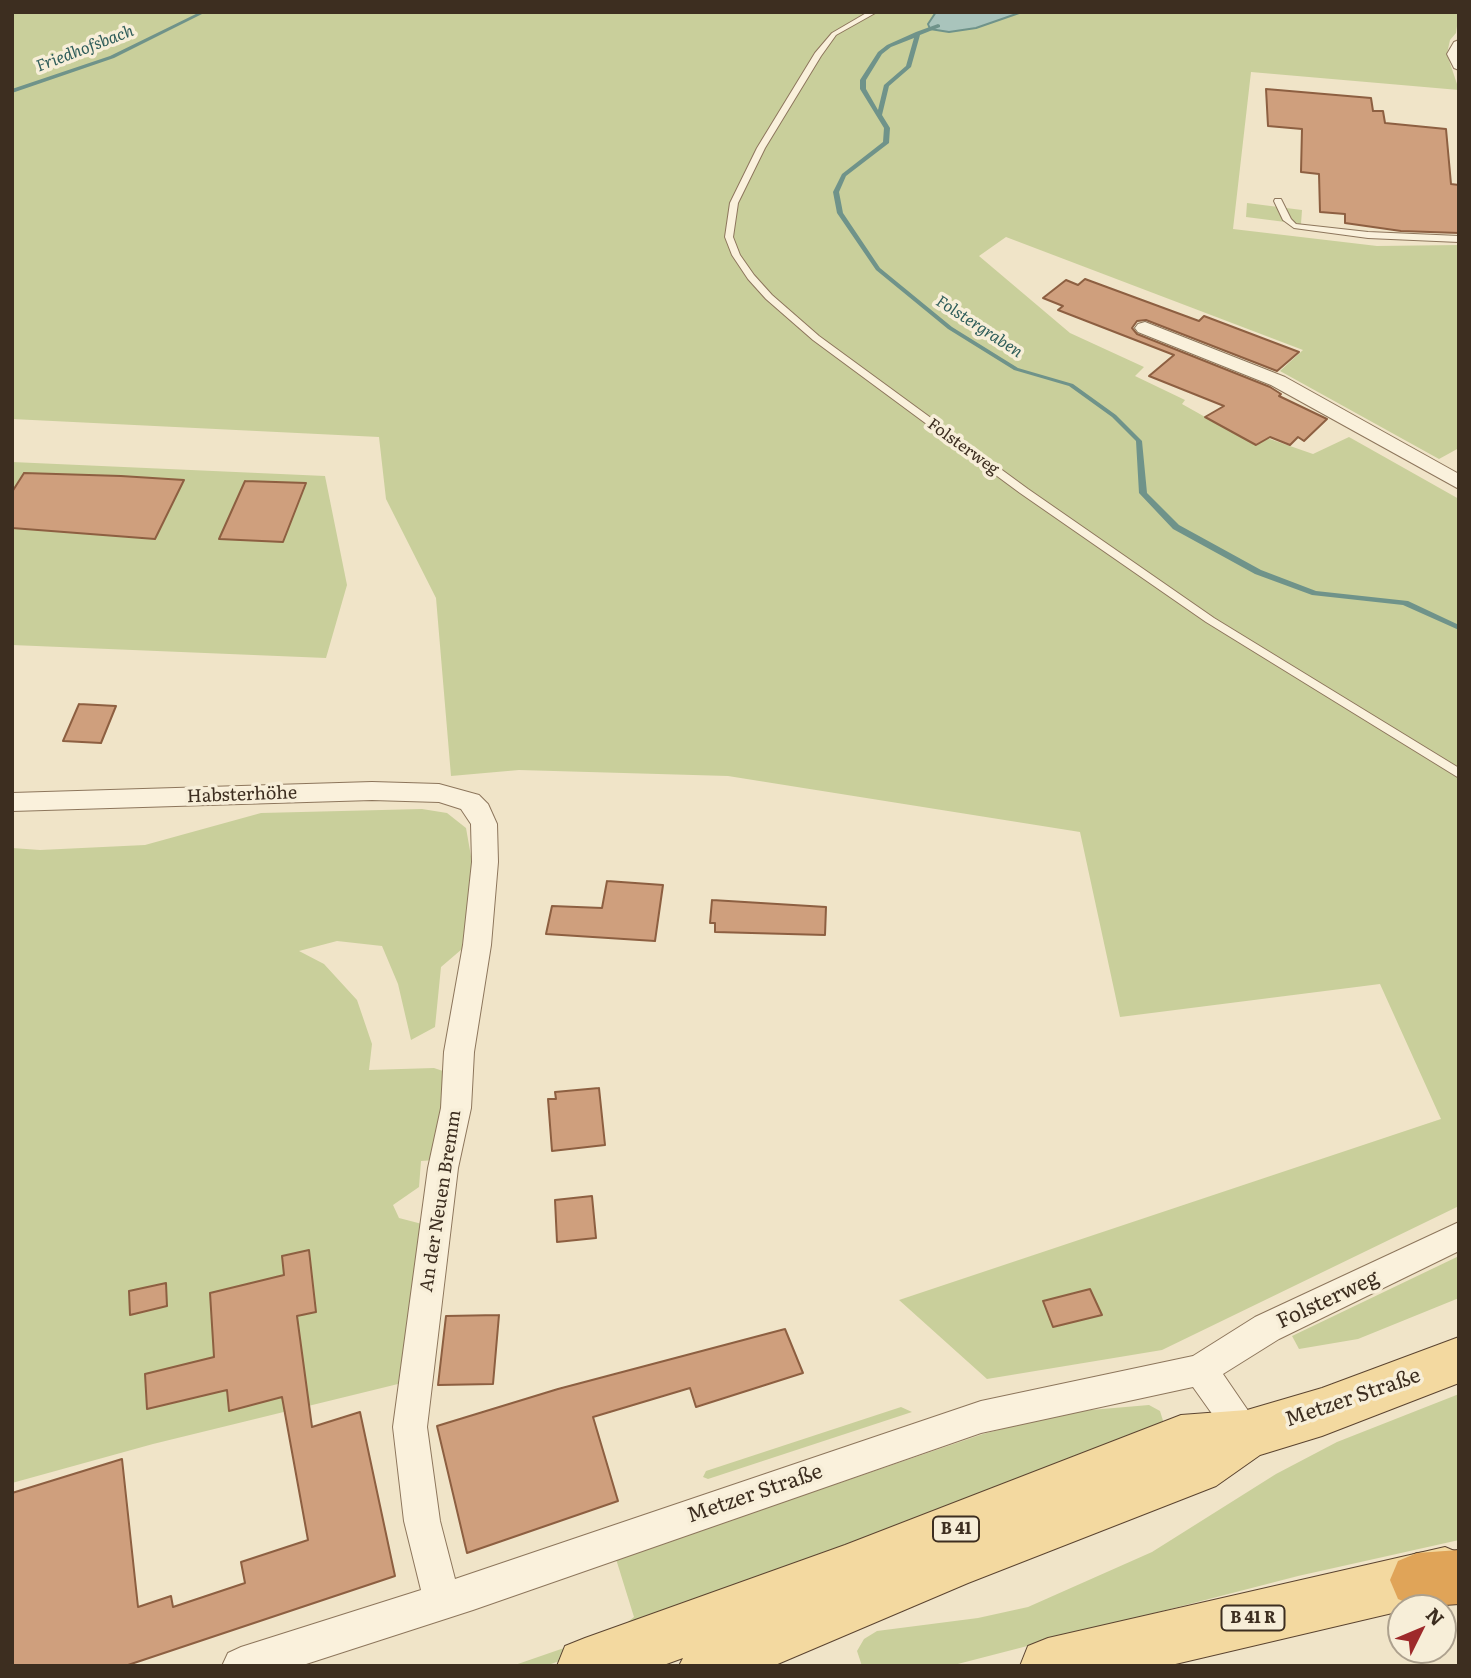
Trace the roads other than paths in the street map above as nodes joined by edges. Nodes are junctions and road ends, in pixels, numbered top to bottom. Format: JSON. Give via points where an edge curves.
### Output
{"nodes":[{"id":1,"x":874,"y":12,"type":"edge"},
{"id":2,"x":1278,"y":201,"type":"dead end"},
{"id":3,"x":1459,"y":239,"type":"edge"},
{"id":4,"x":1145,"y":328,"type":"dead end"},
{"id":5,"x":1459,"y":483,"type":"edge"},
{"id":6,"x":1459,"y":774,"type":"edge"},
{"id":7,"x":12,"y":802,"type":"edge"},
{"id":8,"x":470,"y":802,"type":"joint"},
{"id":9,"x":1459,"y":1236,"type":"edge"},
{"id":10,"x":1459,"y":1360,"type":"edge"},
{"id":11,"x":1200,"y":1370,"type":"junction"},
{"id":12,"x":1247,"y":1434,"type":"junction"},
{"id":13,"x":1445,"y":1576,"type":"edge"},
{"id":14,"x":442,"y":1602,"type":"junction"},
{"id":15,"x":241,"y":1666,"type":"edge"},
{"id":16,"x":585,"y":1666,"type":"edge"},
{"id":17,"x":707,"y":1666,"type":"edge"},
{"id":18,"x":1048,"y":1666,"type":"edge"}],
"edges":[{"from":1,"to":6,"type":"lane","name":"Folsterweg","via":[[834,34],[818,55],[766,138],[734,204],[729,237],[751,277],[816,338],[1035,499],[1210,620]]},
{"from":2,"to":3,"type":"lane","via":[[1294,226],[1368,236]]},
{"from":4,"to":5,"type":"street","via":[[1278,381]]},
{"from":7,"to":8,"type":"street","name":"Habsterhöhe","via":[[372,792],[439,793]]},
{"from":8,"to":14,"type":"street","name":"An der Neuen Bremm","via":[[484,824],[485,862],[459,1052],[456,1108],[443,1168],[410,1427],[422,1521]]},
{"from":9,"to":11,"type":"street","name":"Folsterweg","via":[[1267,1328]]},
{"from":10,"to":12,"type":"main road","name":"Metzer Straße","number":"B 41","via":[[1321,1412]]},
{"from":11,"to":12,"type":"street"},
{"from":11,"to":14,"type":"street","name":"Metzer Straße","via":[[981,1417]]},
{"from":12,"to":16,"type":"main road","name":"Metzer Straße","number":"B 41","via":[[1181,1439],[870,1562]]},
{"from":12,"to":17,"type":"main road","name":"Metzer Straße","number":"B 41","via":[[1198,1468],[962,1559]]},
{"from":13,"to":18,"type":"main road","number":"B 41 R"},
{"from":14,"to":15,"type":"street","name":"Metzer Straße"}]}
